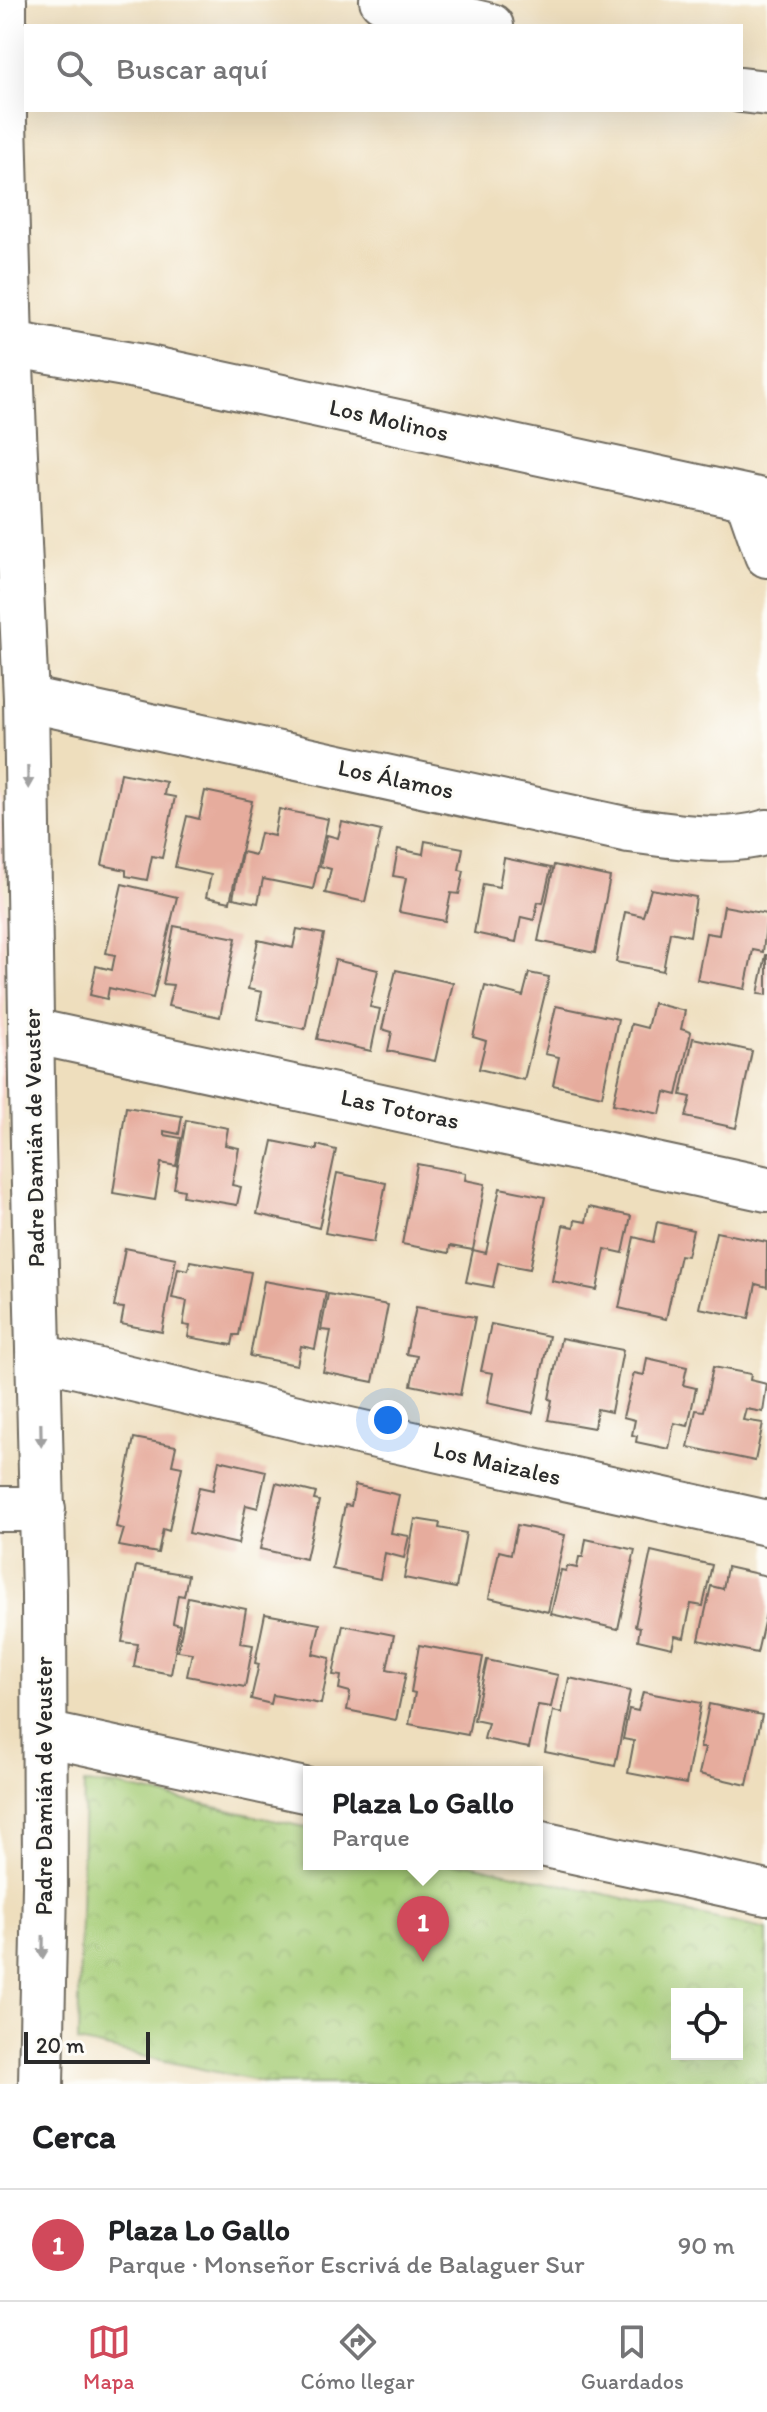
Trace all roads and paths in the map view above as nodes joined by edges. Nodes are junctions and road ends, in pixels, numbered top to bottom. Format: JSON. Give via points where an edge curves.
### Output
{"nodes":[{"id":1,"x":4,"y":0,"type":"edge"},
{"id":2,"x":382,"y":0,"type":"edge"},
{"id":3,"x":483,"y":24,"type":"edge"},
{"id":4,"x":743,"y":90,"type":"edge"},
{"id":5,"x":767,"y":93,"type":"edge"},
{"id":6,"x":2,"y":125,"type":"edge"},
{"id":7,"x":10,"y":344,"type":"junction"},
{"id":8,"x":758,"y":501,"type":"edge"},
{"id":9,"x":767,"y":555,"type":"edge"},
{"id":10,"x":0,"y":661,"type":"edge"},
{"id":11,"x":26,"y":699,"type":"junction"},
{"id":12,"x":767,"y":832,"type":"edge"},
{"id":13,"x":15,"y":916,"type":"edge"},
{"id":14,"x":32,"y":1031,"type":"junction"},
{"id":15,"x":16,"y":1089,"type":"edge"},
{"id":16,"x":767,"y":1189,"type":"edge"},
{"id":17,"x":26,"y":1333,"type":"edge"},
{"id":18,"x":21,"y":1509,"type":"edge"},
{"id":19,"x":767,"y":1523,"type":"edge"},
{"id":20,"x":45,"y":1734,"type":"junction"},
{"id":21,"x":303,"y":1790,"type":"edge"},
{"id":22,"x":543,"y":1844,"type":"edge"},
{"id":23,"x":767,"y":1893,"type":"edge"},
{"id":24,"x":41,"y":2084,"type":"edge"}],
"edges":[{"from":1,"to":6,"type":"street","name":"Padre Damián de Veuster"},
{"from":2,"to":3,"type":"street"},
{"from":4,"to":5,"type":"street"},
{"from":6,"to":7,"type":"street","name":"Padre Damián de Veuster"},
{"from":7,"to":8,"type":"street","name":"Los Molinos","via":[[148,368]]},
{"from":7,"to":11,"type":"street","name":"Padre Damián de Veuster"},
{"from":8,"to":9,"type":"street"},
{"from":10,"to":11,"type":"street"},
{"from":11,"to":12,"type":"street","name":"Los Álamos","via":[[629,830],[694,838]]},
{"from":11,"to":13,"type":"street","name":"Padre Damián de Veuster","one_way":true},
{"from":13,"to":14,"type":"street","name":"Padre Damián de Veuster"},
{"from":14,"to":15,"type":"street","name":"Padre Damián de Veuster"},
{"from":14,"to":16,"type":"street","name":"Las Totoras"},
{"from":15,"to":17,"type":"street","name":"Padre Damián de Veuster"},
{"from":17,"to":18,"type":"street","name":"Padre Damián de Veuster","one_way":true},
{"from":17,"to":19,"type":"street","name":"Los Maizales","via":[[318,1423]]},
{"from":18,"to":20,"type":"street","name":"Padre Damián de Veuster"},
{"from":20,"to":21,"type":"street"},
{"from":20,"to":24,"type":"street","name":"Padre Damián de Veuster","one_way":true},
{"from":22,"to":23,"type":"street"}]}
